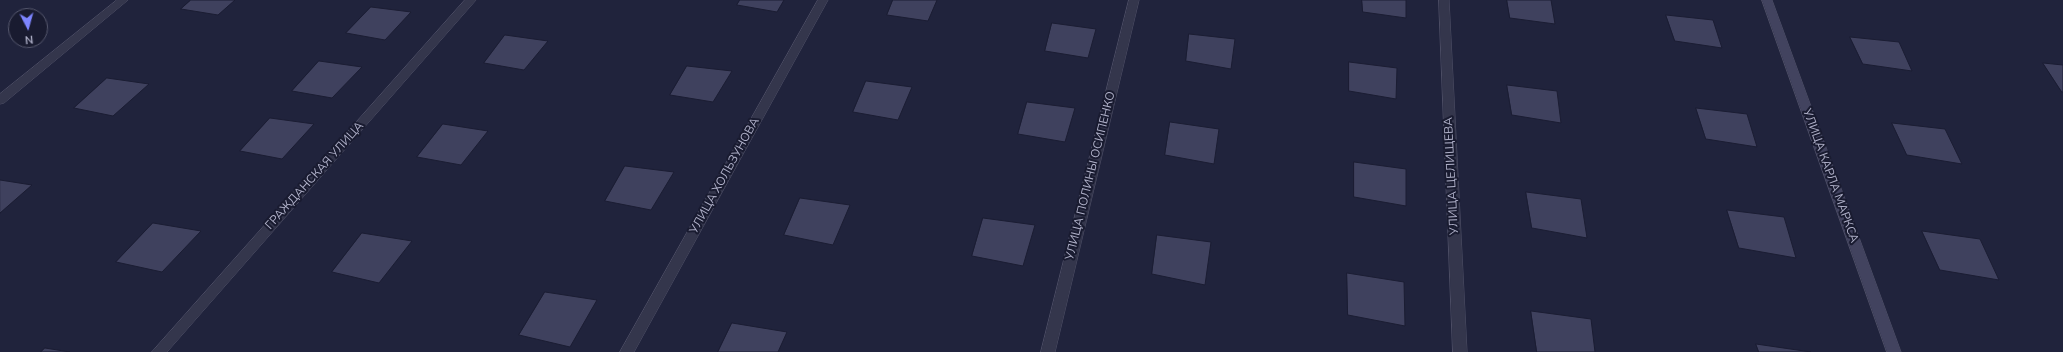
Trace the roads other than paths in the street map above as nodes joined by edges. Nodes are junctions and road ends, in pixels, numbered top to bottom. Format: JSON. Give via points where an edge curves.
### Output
{"nodes":[{"id":1,"x":123,"y":0,"type":"edge"},
{"id":2,"x":471,"y":0,"type":"edge"},
{"id":3,"x":823,"y":0,"type":"edge"},
{"id":4,"x":1134,"y":0,"type":"edge"},
{"id":5,"x":1444,"y":0,"type":"edge"},
{"id":6,"x":1767,"y":0,"type":"edge"},
{"id":7,"x":0,"y":100,"type":"edge"},
{"id":8,"x":159,"y":352,"type":"edge"},
{"id":9,"x":627,"y":352,"type":"edge"},
{"id":10,"x":1048,"y":352,"type":"edge"},
{"id":11,"x":1460,"y":352,"type":"edge"},
{"id":12,"x":1894,"y":352,"type":"edge"}],
"edges":[{"from":1,"to":7,"type":"street"},
{"from":2,"to":8,"type":"street","name":"ГРАЖДАНСКАЯ УЛИЦА"},
{"from":3,"to":9,"type":"street","name":"УЛИЦА ХОЛЬЗУНОВА"},
{"from":4,"to":10,"type":"street","name":"УЛИЦА ПОЛИНЫ ОСИПЕНКО"},
{"from":5,"to":11,"type":"street","name":"УЛИЦА ЦЕЛИЩЕВА"},
{"from":6,"to":12,"type":"main road","name":"УЛИЦА КАРЛА МАРКСА"}]}
